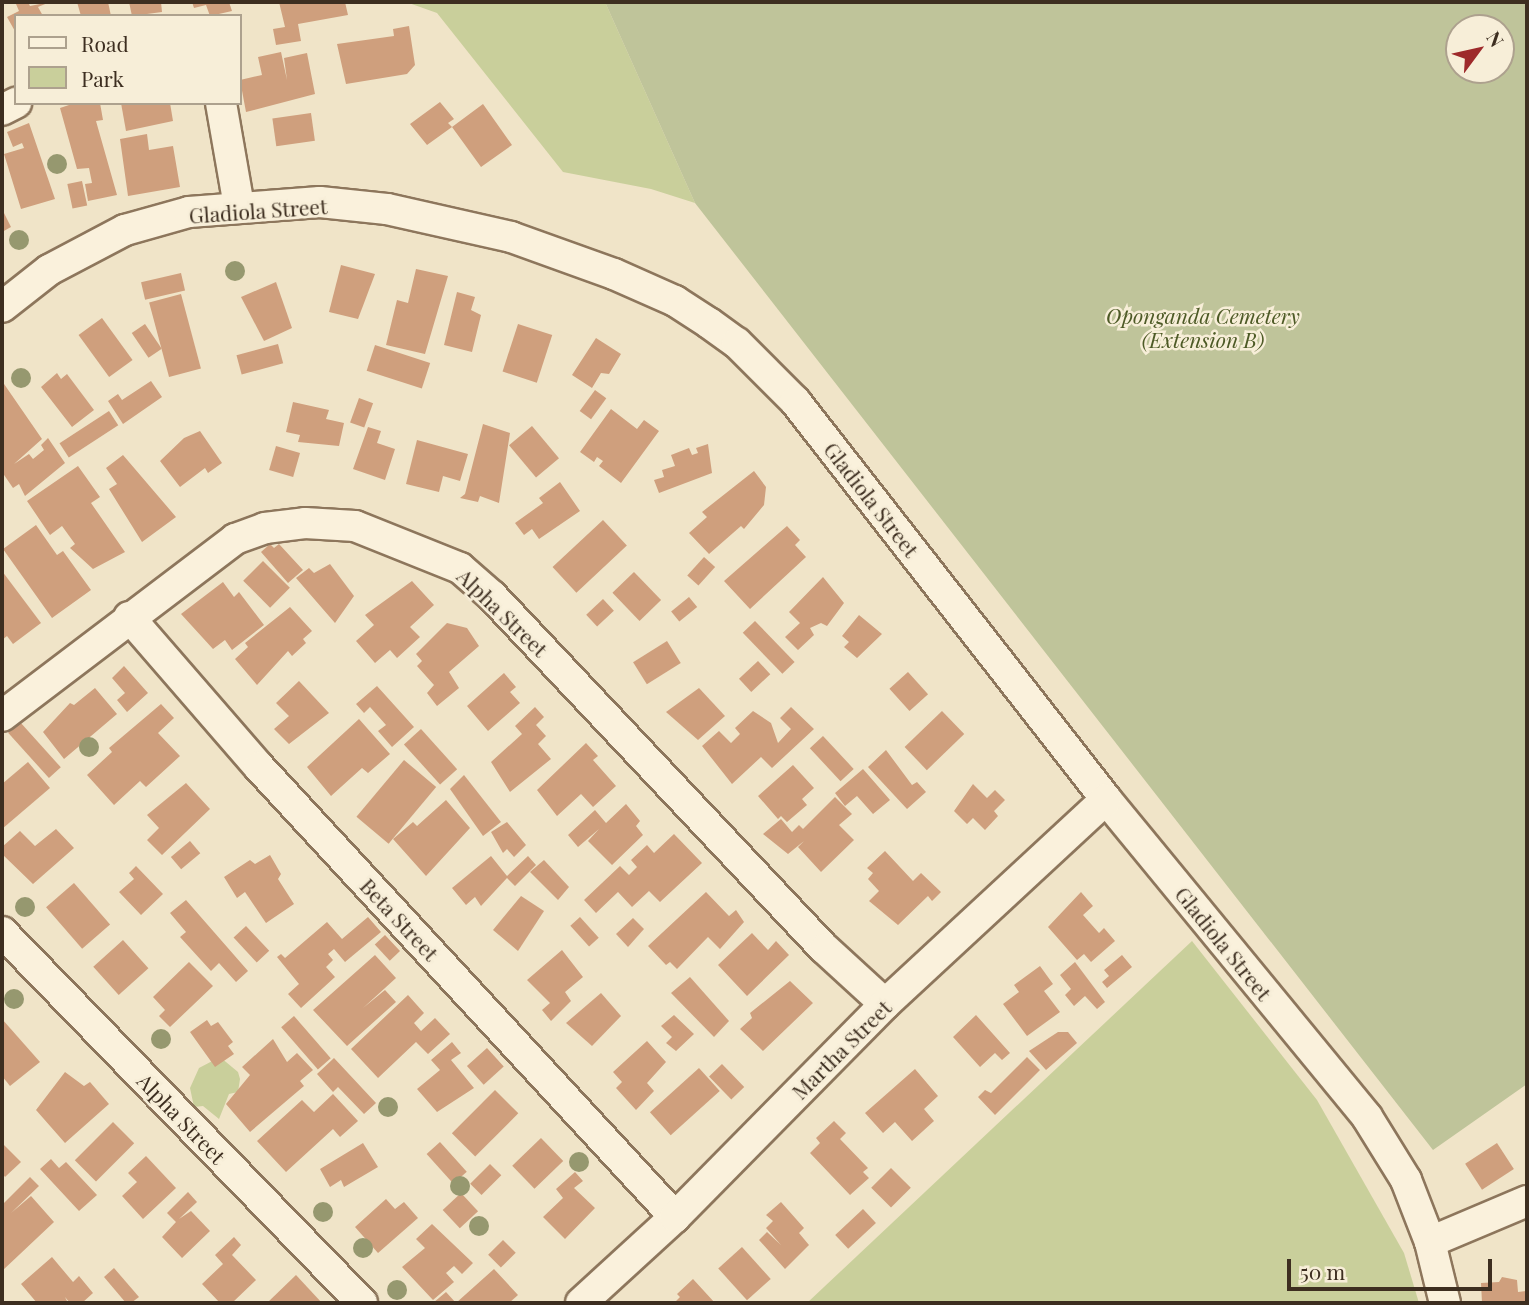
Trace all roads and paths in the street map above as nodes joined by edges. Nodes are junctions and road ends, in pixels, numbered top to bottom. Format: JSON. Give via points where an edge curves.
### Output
{"nodes":[{"id":1,"x":221,"y":105,"type":"edge"},
{"id":2,"x":239,"y":206,"type":"junction"},
{"id":3,"x":2,"y":307,"type":"edge"},
{"id":4,"x":129,"y":617,"type":"junction"},
{"id":5,"x":2,"y":716,"type":"edge"},
{"id":6,"x":1106,"y":799,"type":"junction"},
{"id":7,"x":2,"y":932,"type":"edge"},
{"id":8,"x":885,"y":1004,"type":"junction"},
{"id":9,"x":1527,"y":1201,"type":"edge"},
{"id":10,"x":676,"y":1217,"type":"junction"},
{"id":11,"x":1430,"y":1242,"type":"junction"},
{"id":12,"x":362,"y":1303,"type":"edge"},
{"id":13,"x":581,"y":1303,"type":"edge"},
{"id":14,"x":1445,"y":1303,"type":"edge"}],
"edges":[{"from":1,"to":2,"type":"street"},
{"from":2,"to":3,"type":"street","name":"Gladiola Street","via":[[189,212],[112,236],[48,270]]},
{"from":2,"to":6,"type":"street","name":"Gladiola Street","via":[[320,202],[450,221],[601,269],[675,301],[709,323],[737,343],[795,401]]},
{"from":4,"to":5,"type":"street","name":"Alpha Street"},
{"from":4,"to":8,"type":"street","name":"Alpha Street","via":[[235,539],[265,528],[305,523],[355,526],[460,568],[492,596],[825,949]]},
{"from":4,"to":10,"type":"street","name":"Beta Street","via":[[259,767]]},
{"from":6,"to":8,"type":"street","name":"Martha Street"},
{"from":6,"to":11,"type":"street","name":"Gladiola Street","via":[[1367,1117],[1406,1180]]},
{"from":7,"to":12,"type":"street","name":"Alpha Street"},
{"from":8,"to":10,"type":"street","name":"Martha Street"},
{"from":9,"to":11,"type":"street"},
{"from":10,"to":13,"type":"street","name":"Martha Street"},
{"from":11,"to":14,"type":"street","name":"Gladiola Street"}]}
